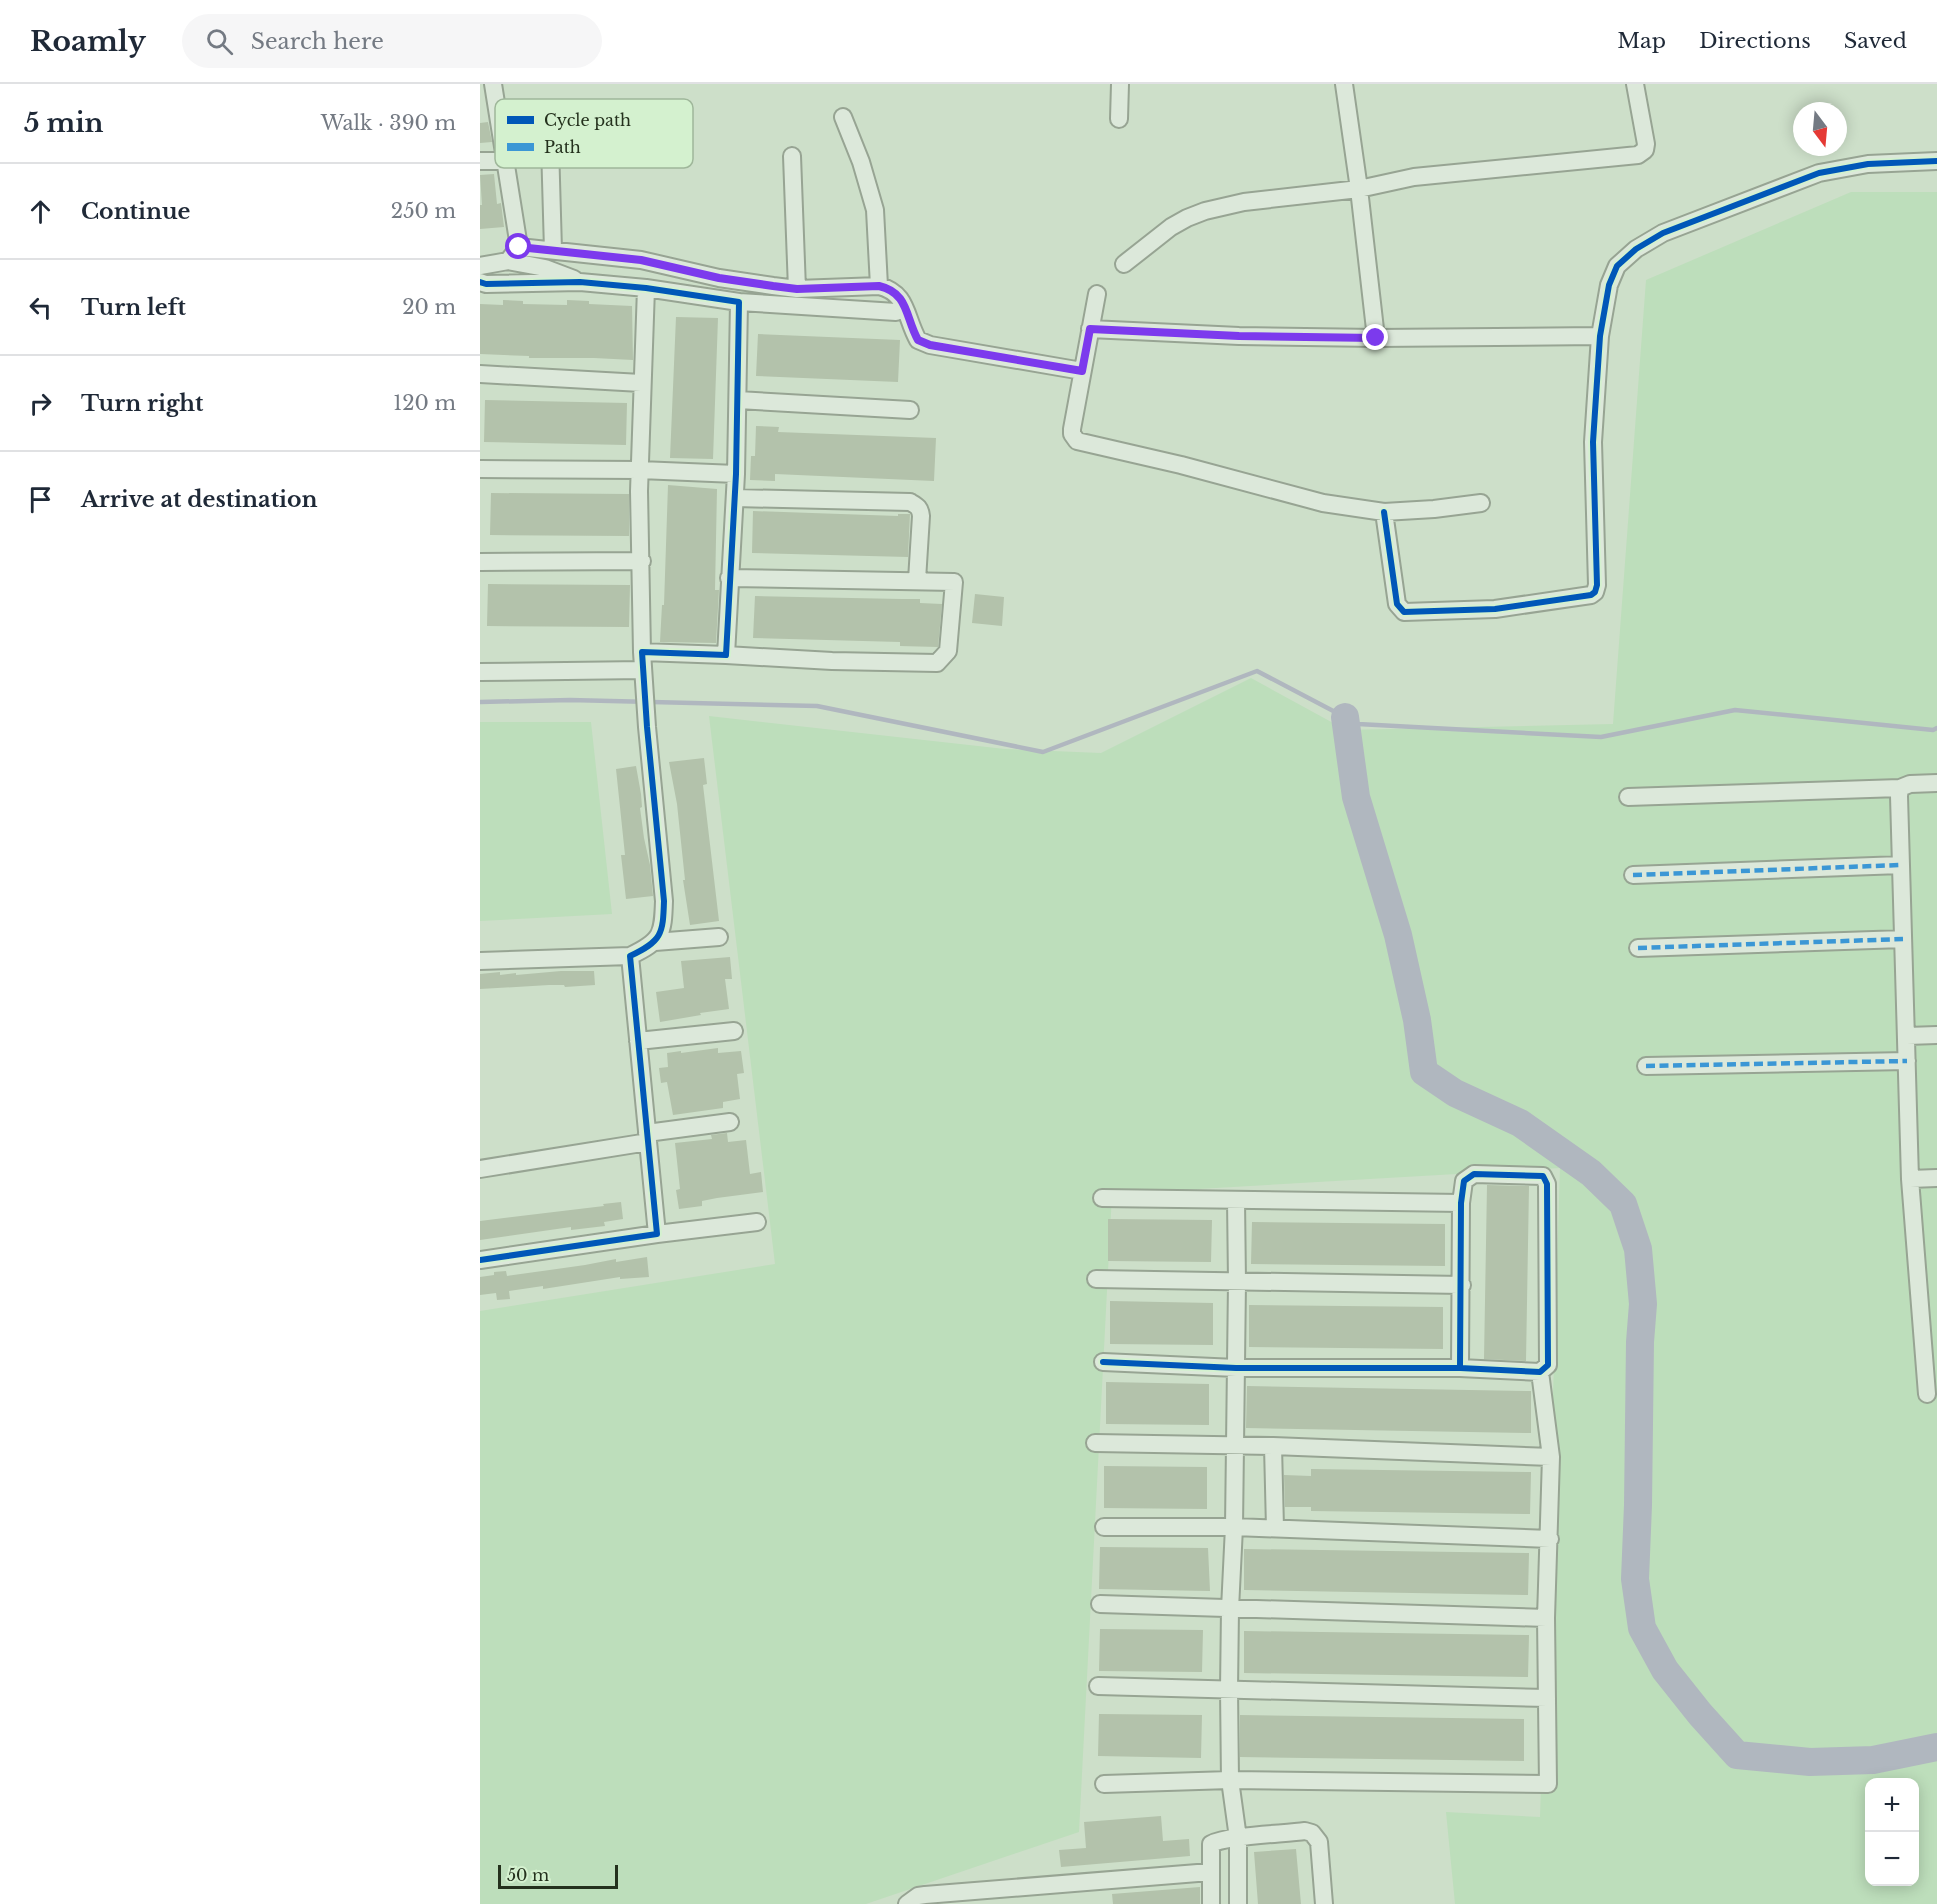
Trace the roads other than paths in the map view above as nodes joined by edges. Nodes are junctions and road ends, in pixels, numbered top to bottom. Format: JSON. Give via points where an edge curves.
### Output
{"nodes":[{"id":1,"x":494,"y":84,"type":"edge"},
{"id":2,"x":1120,"y":84,"type":"edge"},
{"id":3,"x":1344,"y":84,"type":"edge"},
{"id":4,"x":1635,"y":84,"type":"edge"},
{"id":5,"x":496,"y":99,"type":"edge"},
{"id":6,"x":843,"y":117,"type":"dead end"},
{"id":7,"x":1119,"y":119,"type":"dead end"},
{"id":8,"x":792,"y":156,"type":"dead end"},
{"id":9,"x":1937,"y":161,"type":"edge"},
{"id":10,"x":506,"y":168,"type":"edge"},
{"id":11,"x":551,"y":168,"type":"edge"},
{"id":12,"x":1359,"y":189,"type":"junction"},
{"id":13,"x":519,"y":247,"type":"junction"},
{"id":14,"x":553,"y":250,"type":"junction"},
{"id":15,"x":508,"y":261,"type":"junction"},
{"id":16,"x":1124,"y":264,"type":"dead end"},
{"id":17,"x":480,"y":266,"type":"edge"},
{"id":18,"x":480,"y":282,"type":"edge"},
{"id":19,"x":580,"y":282,"type":"junction"},
{"id":20,"x":879,"y":286,"type":"junction"},
{"id":21,"x":646,"y":288,"type":"junction"},
{"id":22,"x":797,"y":289,"type":"junction"},
{"id":23,"x":1097,"y":294,"type":"dead end"},
{"id":24,"x":739,"y":302,"type":"junction"},
{"id":25,"x":896,"y":312,"type":"dead end"},
{"id":26,"x":1090,"y":329,"type":"junction"},
{"id":27,"x":1600,"y":336,"type":"junction"},
{"id":28,"x":1376,"y":338,"type":"junction"},
{"id":29,"x":1082,"y":371,"type":"junction"},
{"id":30,"x":480,"y":374,"type":"edge"},
{"id":31,"x":641,"y":383,"type":"junction"},
{"id":32,"x":738,"y":400,"type":"junction"},
{"id":33,"x":910,"y":410,"type":"dead end"},
{"id":34,"x":480,"y":469,"type":"edge"},
{"id":35,"x":640,"y":470,"type":"junction"},
{"id":36,"x":736,"y":474,"type":"junction"},
{"id":37,"x":735,"y":498,"type":"junction"},
{"id":38,"x":1481,"y":503,"type":"dead end"},
{"id":39,"x":1384,"y":512,"type":"junction"},
{"id":40,"x":642,"y":561,"type":"junction"},
{"id":41,"x":480,"y":562,"type":"edge"},
{"id":42,"x":729,"y":578,"type":"junction"},
{"id":43,"x":917,"y":580,"type":"junction"},
{"id":44,"x":642,"y":652,"type":"junction"},
{"id":45,"x":726,"y":655,"type":"junction"},
{"id":46,"x":480,"y":672,"type":"edge"},
{"id":47,"x":643,"y":677,"type":"junction"},
{"id":48,"x":1937,"y":783,"type":"edge"},
{"id":49,"x":1900,"y":788,"type":"junction"},
{"id":50,"x":1628,"y":797,"type":"dead end"},
{"id":51,"x":1901,"y":865,"type":"junction"},
{"id":52,"x":1633,"y":875,"type":"dead end"},
{"id":53,"x":719,"y":937,"type":"dead end"},
{"id":54,"x":1903,"y":939,"type":"junction"},
{"id":55,"x":655,"y":942,"type":"junction"},
{"id":56,"x":1638,"y":948,"type":"dead end"},
{"id":57,"x":630,"y":956,"type":"junction"},
{"id":58,"x":480,"y":962,"type":"edge"},
{"id":59,"x":734,"y":1031,"type":"dead end"},
{"id":60,"x":1907,"y":1035,"type":"junction"},
{"id":61,"x":1937,"y":1035,"type":"edge"},
{"id":62,"x":638,"y":1041,"type":"junction"},
{"id":63,"x":1907,"y":1061,"type":"junction"},
{"id":64,"x":1646,"y":1066,"type":"dead end"},
{"id":65,"x":730,"y":1122,"type":"dead end"},
{"id":66,"x":648,"y":1137,"type":"junction"},
{"id":67,"x":480,"y":1169,"type":"edge"},
{"id":68,"x":1937,"y":1178,"type":"edge"},
{"id":69,"x":1910,"y":1179,"type":"junction"},
{"id":70,"x":1102,"y":1198,"type":"dead end"},
{"id":71,"x":1236,"y":1200,"type":"junction"},
{"id":72,"x":1461,"y":1203,"type":"junction"},
{"id":73,"x":757,"y":1222,"type":"dead end"},
{"id":74,"x":657,"y":1234,"type":"junction"},
{"id":75,"x":480,"y":1260,"type":"edge"},
{"id":76,"x":1096,"y":1279,"type":"dead end"},
{"id":77,"x":1237,"y":1282,"type":"junction"},
{"id":78,"x":1462,"y":1285,"type":"junction"},
{"id":79,"x":1103,"y":1362,"type":"dead end"},
{"id":80,"x":1236,"y":1368,"type":"junction"},
{"id":81,"x":1460,"y":1368,"type":"junction"},
{"id":82,"x":1540,"y":1372,"type":"junction"},
{"id":83,"x":1927,"y":1394,"type":"dead end"},
{"id":84,"x":1095,"y":1443,"type":"dead end"},
{"id":85,"x":1234,"y":1445,"type":"junction"},
{"id":86,"x":1273,"y":1446,"type":"junction"},
{"id":87,"x":1551,"y":1457,"type":"junction"},
{"id":88,"x":1104,"y":1527,"type":"dead end"},
{"id":89,"x":1234,"y":1527,"type":"junction"},
{"id":90,"x":1275,"y":1528,"type":"junction"},
{"id":91,"x":1550,"y":1539,"type":"junction"},
{"id":92,"x":1100,"y":1604,"type":"dead end"},
{"id":93,"x":1230,"y":1609,"type":"junction"},
{"id":94,"x":1546,"y":1618,"type":"junction"},
{"id":95,"x":1098,"y":1686,"type":"dead end"},
{"id":96,"x":1229,"y":1689,"type":"junction"},
{"id":97,"x":1548,"y":1698,"type":"junction"},
{"id":98,"x":1230,"y":1780,"type":"junction"},
{"id":99,"x":1104,"y":1784,"type":"dead end"},
{"id":100,"x":1238,"y":1838,"type":"junction"},
{"id":101,"x":1210,"y":1872,"type":"junction"},
{"id":102,"x":907,"y":1904,"type":"edge"},
{"id":103,"x":1211,"y":1904,"type":"edge"},
{"id":104,"x":1238,"y":1904,"type":"edge"},
{"id":105,"x":1324,"y":1904,"type":"edge"}],
"edges":[{"from":1,"to":5,"type":"street"},
{"from":2,"to":7,"type":"street"},
{"from":3,"to":12,"type":"street"},
{"from":4,"to":12,"type":"street","via":[[1646,144],[1638,155],[1414,177]]},
{"from":6,"to":20,"type":"street","via":[[875,210]]},
{"from":8,"to":22,"type":"street"},
{"from":9,"to":27,"type":"street","via":[[1868,164],[1819,173],[1663,234],[1636,249],[1617,266],[1609,285]]},
{"from":10,"to":13,"type":"street"},
{"from":11,"to":14,"type":"street"},
{"from":12,"to":16,"type":"street","via":[[1244,202],[1205,211],[1171,227]]},
{"from":12,"to":28,"type":"street"},
{"from":13,"to":14,"type":"street"},
{"from":13,"to":15,"type":"street"},
{"from":14,"to":22,"type":"street","via":[[641,260],[719,278]]},
{"from":15,"to":17,"type":"street"},
{"from":15,"to":19,"type":"street","via":[[545,268]]},
{"from":18,"to":19,"type":"street"},
{"from":19,"to":21,"type":"street"},
{"from":20,"to":22,"type":"street"},
{"from":20,"to":29,"type":"street","via":[[898,294],[918,340]]},
{"from":21,"to":24,"type":"street"},
{"from":21,"to":31,"type":"street"},
{"from":23,"to":26,"type":"street"},
{"from":24,"to":25,"type":"street"},
{"from":24,"to":32,"type":"street"},
{"from":26,"to":28,"type":"street"},
{"from":26,"to":29,"type":"street"},
{"from":27,"to":28,"type":"street"},
{"from":27,"to":39,"type":"street","via":[[1593,442],[1598,585],[1595,592],[1495,609],[1404,612],[1397,604]]},
{"from":29,"to":39,"type":"street","via":[[1072,429],[1077,441],[1323,503]]},
{"from":30,"to":31,"type":"street"},
{"from":31,"to":35,"type":"street"},
{"from":32,"to":33,"type":"street"},
{"from":32,"to":36,"type":"street"},
{"from":34,"to":35,"type":"street"},
{"from":35,"to":36,"type":"street"},
{"from":35,"to":40,"type":"street"},
{"from":36,"to":37,"type":"street"},
{"from":37,"to":42,"type":"street"},
{"from":37,"to":43,"type":"street","via":[[910,502],[919,507],[921,516]]},
{"from":38,"to":39,"type":"street"},
{"from":40,"to":41,"type":"street"},
{"from":40,"to":44,"type":"street"},
{"from":42,"to":43,"type":"street"},
{"from":42,"to":45,"type":"street"},
{"from":43,"to":45,"type":"street","via":[[954,582],[948,651],[937,663]]},
{"from":44,"to":45,"type":"street"},
{"from":44,"to":47,"type":"street"},
{"from":46,"to":47,"type":"street"},
{"from":47,"to":55,"type":"street","via":[[664,901],[663,926]]},
{"from":48,"to":49,"type":"street"},
{"from":49,"to":50,"type":"street"},
{"from":49,"to":51,"type":"street"},
{"from":51,"to":52,"type":"street"},
{"from":51,"to":54,"type":"street"},
{"from":53,"to":55,"type":"street"},
{"from":54,"to":56,"type":"street"},
{"from":54,"to":60,"type":"street"},
{"from":55,"to":57,"type":"street"},
{"from":57,"to":58,"type":"street"},
{"from":57,"to":62,"type":"street"},
{"from":59,"to":62,"type":"street"},
{"from":60,"to":61,"type":"street"},
{"from":60,"to":63,"type":"street"},
{"from":62,"to":66,"type":"street"},
{"from":63,"to":64,"type":"street"},
{"from":63,"to":69,"type":"street"},
{"from":65,"to":66,"type":"street"},
{"from":66,"to":67,"type":"street"},
{"from":66,"to":74,"type":"street"},
{"from":68,"to":69,"type":"street"},
{"from":69,"to":83,"type":"street"},
{"from":70,"to":71,"type":"street"},
{"from":71,"to":72,"type":"street"},
{"from":71,"to":77,"type":"street"},
{"from":72,"to":78,"type":"street"},
{"from":72,"to":82,"type":"street","via":[[1464,1180],[1474,1174],[1539,1175],[1546,1179],[1548,1365]]},
{"from":73,"to":74,"type":"street"},
{"from":74,"to":75,"type":"street"},
{"from":76,"to":77,"type":"street"},
{"from":77,"to":78,"type":"street"},
{"from":77,"to":80,"type":"street"},
{"from":78,"to":81,"type":"street"},
{"from":79,"to":80,"type":"street"},
{"from":80,"to":81,"type":"street"},
{"from":80,"to":85,"type":"street"},
{"from":81,"to":82,"type":"street"},
{"from":82,"to":87,"type":"street"},
{"from":84,"to":85,"type":"street"},
{"from":85,"to":86,"type":"street"},
{"from":85,"to":89,"type":"street"},
{"from":86,"to":87,"type":"street"},
{"from":86,"to":90,"type":"street"},
{"from":87,"to":91,"type":"street"},
{"from":88,"to":89,"type":"street"},
{"from":89,"to":90,"type":"street"},
{"from":89,"to":93,"type":"street"},
{"from":90,"to":91,"type":"street"},
{"from":91,"to":94,"type":"street"},
{"from":92,"to":93,"type":"street"},
{"from":93,"to":94,"type":"street"},
{"from":93,"to":96,"type":"street"},
{"from":94,"to":97,"type":"street"},
{"from":95,"to":96,"type":"street"},
{"from":96,"to":97,"type":"street"},
{"from":96,"to":98,"type":"street"},
{"from":97,"to":98,"type":"street","via":[[1548,1784]]},
{"from":98,"to":99,"type":"street"},
{"from":98,"to":100,"type":"street"},
{"from":100,"to":101,"type":"street","via":[[1212,1844]]},
{"from":100,"to":104,"type":"street"},
{"from":100,"to":105,"type":"street","via":[[1312,1833],[1319,1842]]},
{"from":101,"to":102,"type":"street","via":[[925,1894]]},
{"from":101,"to":103,"type":"street"}]}
